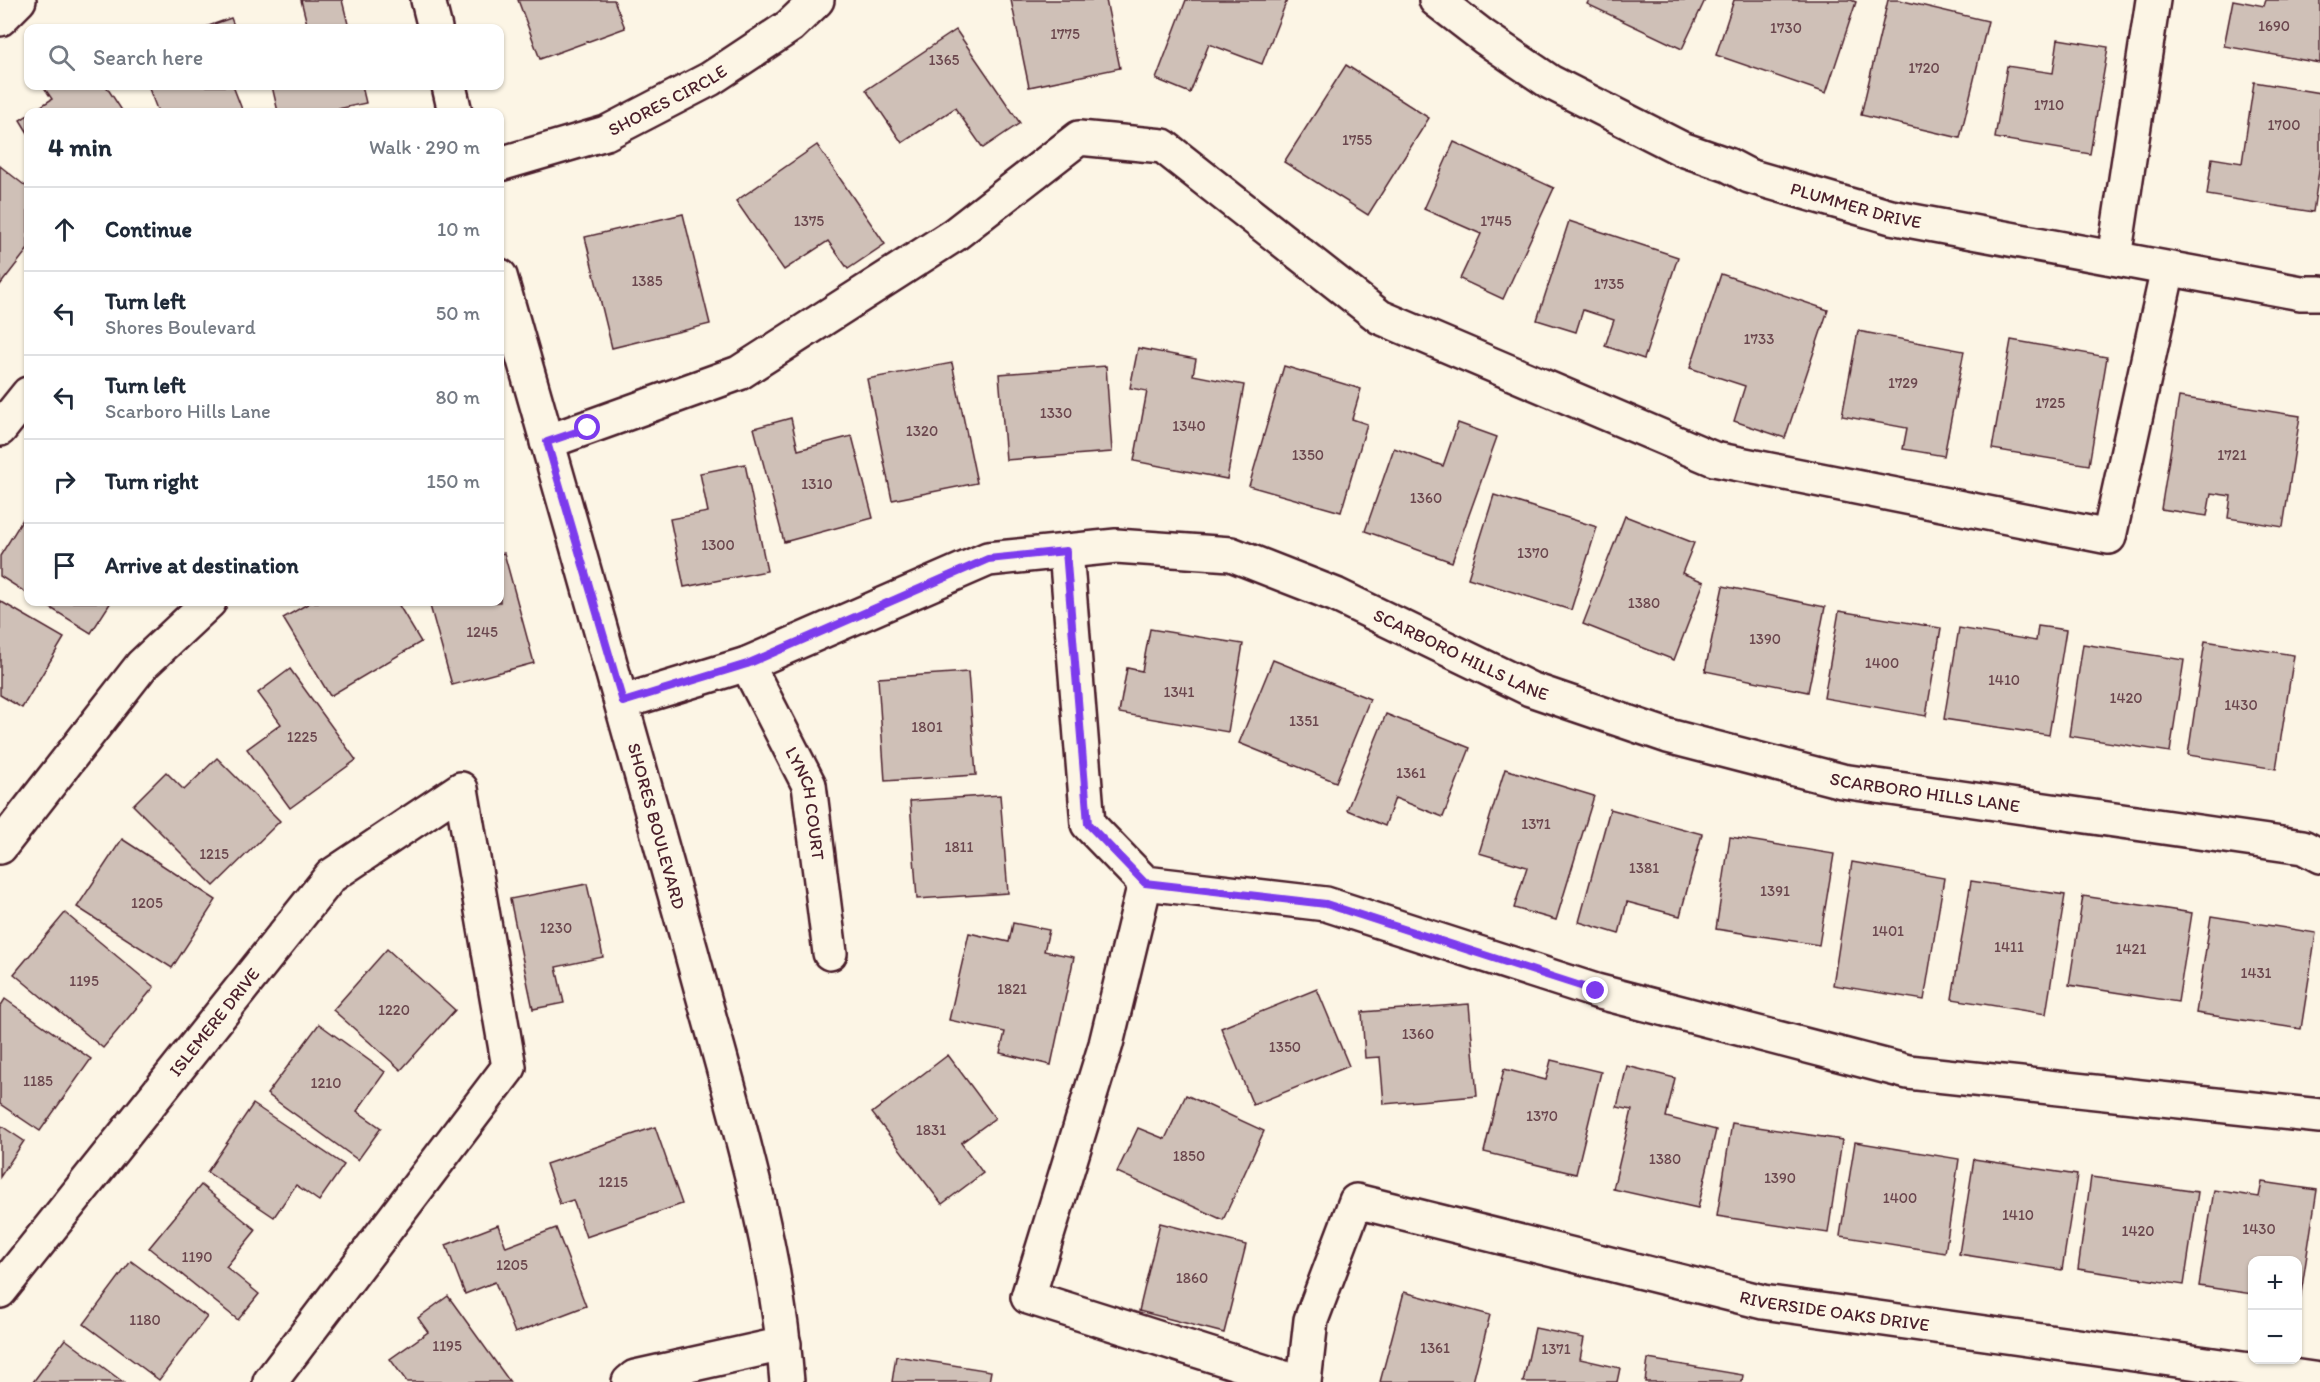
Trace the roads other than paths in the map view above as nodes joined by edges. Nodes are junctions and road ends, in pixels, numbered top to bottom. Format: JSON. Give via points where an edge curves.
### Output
{"nodes":[{"id":1,"x":19,"y":0,"type":"edge"},
{"id":2,"x":428,"y":0,"type":"edge"},
{"id":3,"x":817,"y":0,"type":"edge"},
{"id":4,"x":1436,"y":0,"type":"edge"},
{"id":5,"x":2153,"y":0,"type":"edge"},
{"id":6,"x":0,"y":19,"type":"edge"},
{"id":7,"x":434,"y":24,"type":"edge"},
{"id":8,"x":450,"y":90,"type":"edge"},
{"id":9,"x":454,"y":108,"type":"edge"},
{"id":10,"x":504,"y":163,"type":"edge"},
{"id":11,"x":2114,"y":258,"type":"junction"},
{"id":12,"x":2168,"y":269,"type":"junction"},
{"id":13,"x":504,"y":290,"type":"edge"},
{"id":14,"x":2320,"y":293,"type":"edge"},
{"id":15,"x":24,"y":398,"type":"edge"},
{"id":16,"x":0,"y":429,"type":"edge"},
{"id":17,"x":547,"y":442,"type":"junction"},
{"id":18,"x":1066,"y":551,"type":"junction"},
{"id":19,"x":205,"y":606,"type":"edge"},
{"id":20,"x":747,"y":664,"type":"junction"},
{"id":21,"x":623,"y":702,"type":"junction"},
{"id":22,"x":0,"y":847,"type":"edge"},
{"id":23,"x":2320,"y":856,"type":"edge"},
{"id":24,"x":1145,"y":883,"type":"junction"},
{"id":25,"x":830,"y":952,"type":"dead end"},
{"id":26,"x":2320,"y":1116,"type":"edge"},
{"id":27,"x":0,"y":1291,"type":"edge"},
{"id":28,"x":784,"y":1344,"type":"junction"},
{"id":29,"x":2320,"y":1380,"type":"edge"},
{"id":30,"x":270,"y":1382,"type":"edge"},
{"id":31,"x":628,"y":1382,"type":"edge"},
{"id":32,"x":787,"y":1382,"type":"edge"},
{"id":33,"x":1297,"y":1382,"type":"edge"},
{"id":34,"x":1304,"y":1382,"type":"edge"}],
"edges":[{"from":1,"to":6,"type":"street"},
{"from":2,"to":7,"type":"street"},
{"from":3,"to":10,"type":"street","name":"SHORES CIRCLE","via":[[790,26],[711,79],[606,133]]},
{"from":4,"to":11,"type":"street","name":"PLUMMER DRIVE","via":[[1550,82],[1682,149],[1749,176],[1891,217]]},
{"from":5,"to":11,"type":"street"},
{"from":8,"to":9,"type":"street"},
{"from":11,"to":12,"type":"street","name":"PLUMMER DRIVE"},
{"from":12,"to":14,"type":"street","name":"PLUMMER DRIVE"},
{"from":12,"to":17,"type":"street","via":[[2109,537],[1714,459],[1380,317],[1163,146],[1079,138],[954,236],[739,373]]},
{"from":13,"to":17,"type":"street","name":"SHORES BOULEVARD"},
{"from":15,"to":16,"type":"street"},
{"from":17,"to":21,"type":"street","name":"SHORES BOULEVARD"},
{"from":18,"to":20,"type":"street","name":"SCARBORO HILLS LANE","via":[[988,559]]},
{"from":18,"to":23,"type":"street","name":"SCARBORO HILLS LANE","via":[[1116,546],[1231,554],[1336,596],[1530,689],[1668,736],[1842,781],[2303,848]]},
{"from":18,"to":24,"type":"street","via":[[1088,824]]},
{"from":19,"to":22,"type":"street","via":[[142,665]]},
{"from":20,"to":21,"type":"street","name":"SCARBORO HILLS LANE"},
{"from":20,"to":25,"type":"street","name":"LYNCH COURT","via":[[809,785]]},
{"from":21,"to":28,"type":"street","name":"SHORES BOULEVARD","via":[[761,1210]]},
{"from":24,"to":26,"type":"street","via":[[1326,904],[1596,991],[1908,1072]]},
{"from":24,"to":33,"type":"street","via":[[1106,1044],[1028,1297]]},
{"from":27,"to":30,"type":"street","name":"ISLEMERE DRIVE","via":[[331,876],[461,789],[509,1067]]},
{"from":28,"to":31,"type":"street","via":[[635,1377]]},
{"from":28,"to":32,"type":"street","name":"SHORES BOULEVARD"},
{"from":29,"to":34,"type":"street","name":"RIVERSIDE OAKS DRIVE","via":[[1763,1302],[1356,1201],[1311,1320]]}]}
